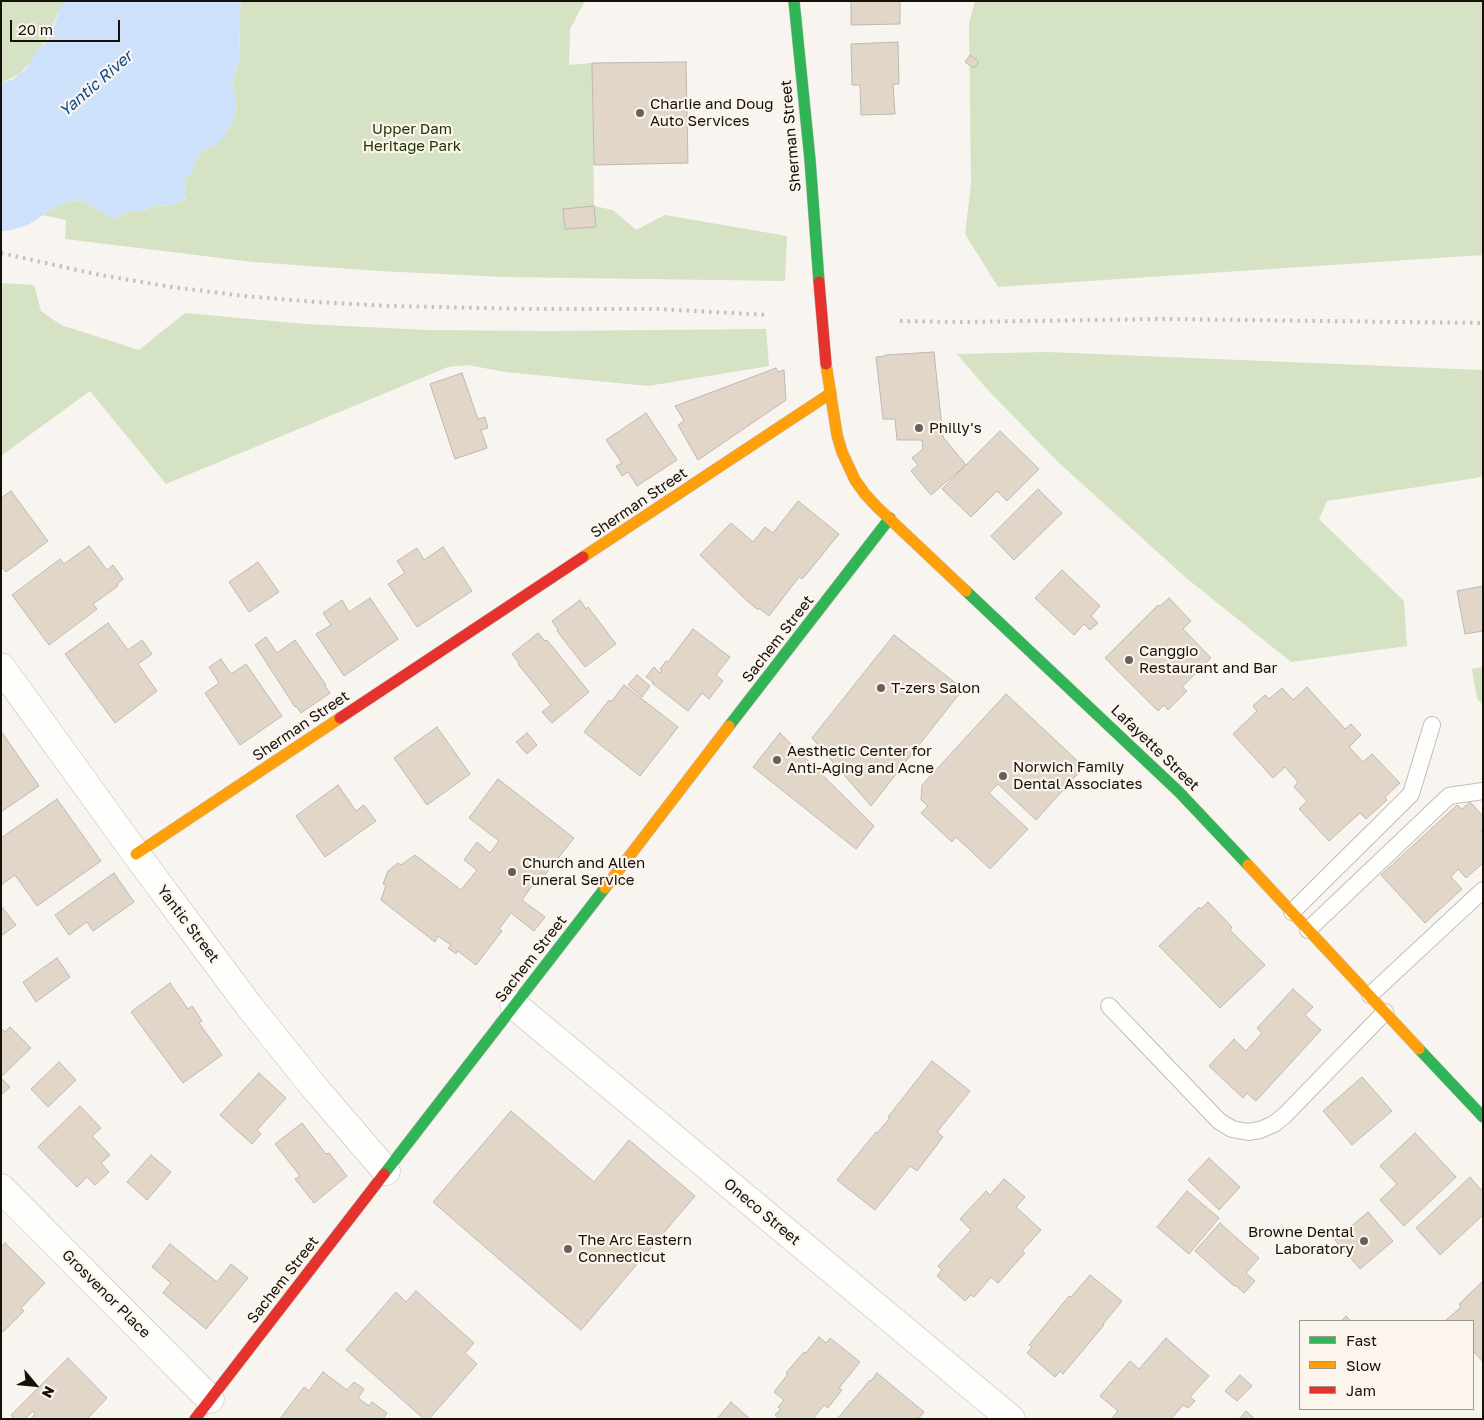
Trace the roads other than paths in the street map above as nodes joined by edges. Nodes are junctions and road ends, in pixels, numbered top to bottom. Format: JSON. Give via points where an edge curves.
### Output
{"nodes":[{"id":1,"x":794,"y":1,"type":"edge"},
{"id":2,"x":831,"y":393,"type":"junction"},
{"id":3,"x":890,"y":518,"type":"junction"},
{"id":4,"x":1,"y":667,"type":"edge"},
{"id":5,"x":1432,"y":725,"type":"dead end"},
{"id":6,"x":1483,"y":791,"type":"edge"},
{"id":7,"x":136,"y":854,"type":"junction"},
{"id":8,"x":1483,"y":890,"type":"edge"},
{"id":9,"x":1292,"y":912,"type":"junction"},
{"id":10,"x":1308,"y":930,"type":"junction"},
{"id":11,"x":1370,"y":995,"type":"junction"},
{"id":12,"x":514,"y":1005,"type":"junction"},
{"id":13,"x":1109,"y":1006,"type":"dead end"},
{"id":14,"x":1385,"y":1012,"type":"junction"},
{"id":15,"x":1483,"y":1117,"type":"edge"},
{"id":16,"x":386,"y":1171,"type":"junction"},
{"id":17,"x":1,"y":1188,"type":"edge"},
{"id":18,"x":203,"y":1409,"type":"edge"},
{"id":19,"x":1011,"y":1419,"type":"edge"}],
"edges":[{"from":1,"to":2,"type":"street","name":"Sherman Street","bridge":true},
{"from":2,"to":3,"type":"street","name":"Lafayette Street","via":[[837,435],[848,466],[865,494]]},
{"from":2,"to":7,"type":"street","name":"Sherman Street"},
{"from":3,"to":9,"type":"street","name":"Lafayette Street","via":[[1179,792]]},
{"from":3,"to":12,"type":"street","name":"Sachem Street"},
{"from":4,"to":7,"type":"street","name":"Yantic Street"},
{"from":5,"to":9,"type":"lane","via":[[1412,794]]},
{"from":6,"to":10,"type":"lane","via":[[1449,796]]},
{"from":7,"to":16,"type":"street","name":"Yantic Street","via":[[249,1006]]},
{"from":8,"to":11,"type":"lane"},
{"from":9,"to":10,"type":"street","name":"Lafayette Street"},
{"from":10,"to":11,"type":"street","name":"Lafayette Street"},
{"from":11,"to":14,"type":"street","name":"Lafayette Street"},
{"from":12,"to":16,"type":"street","name":"Sachem Street"},
{"from":12,"to":19,"type":"street","name":"Oneco Street"},
{"from":13,"to":14,"type":"lane","via":[[1219,1121],[1232,1129],[1248,1132],[1274,1124],[1286,1115]]},
{"from":14,"to":15,"type":"street","name":"Lafayette Street"},
{"from":16,"to":18,"type":"street","name":"Sachem Street"},
{"from":17,"to":18,"type":"street","name":"Grosvenor Place"}]}
